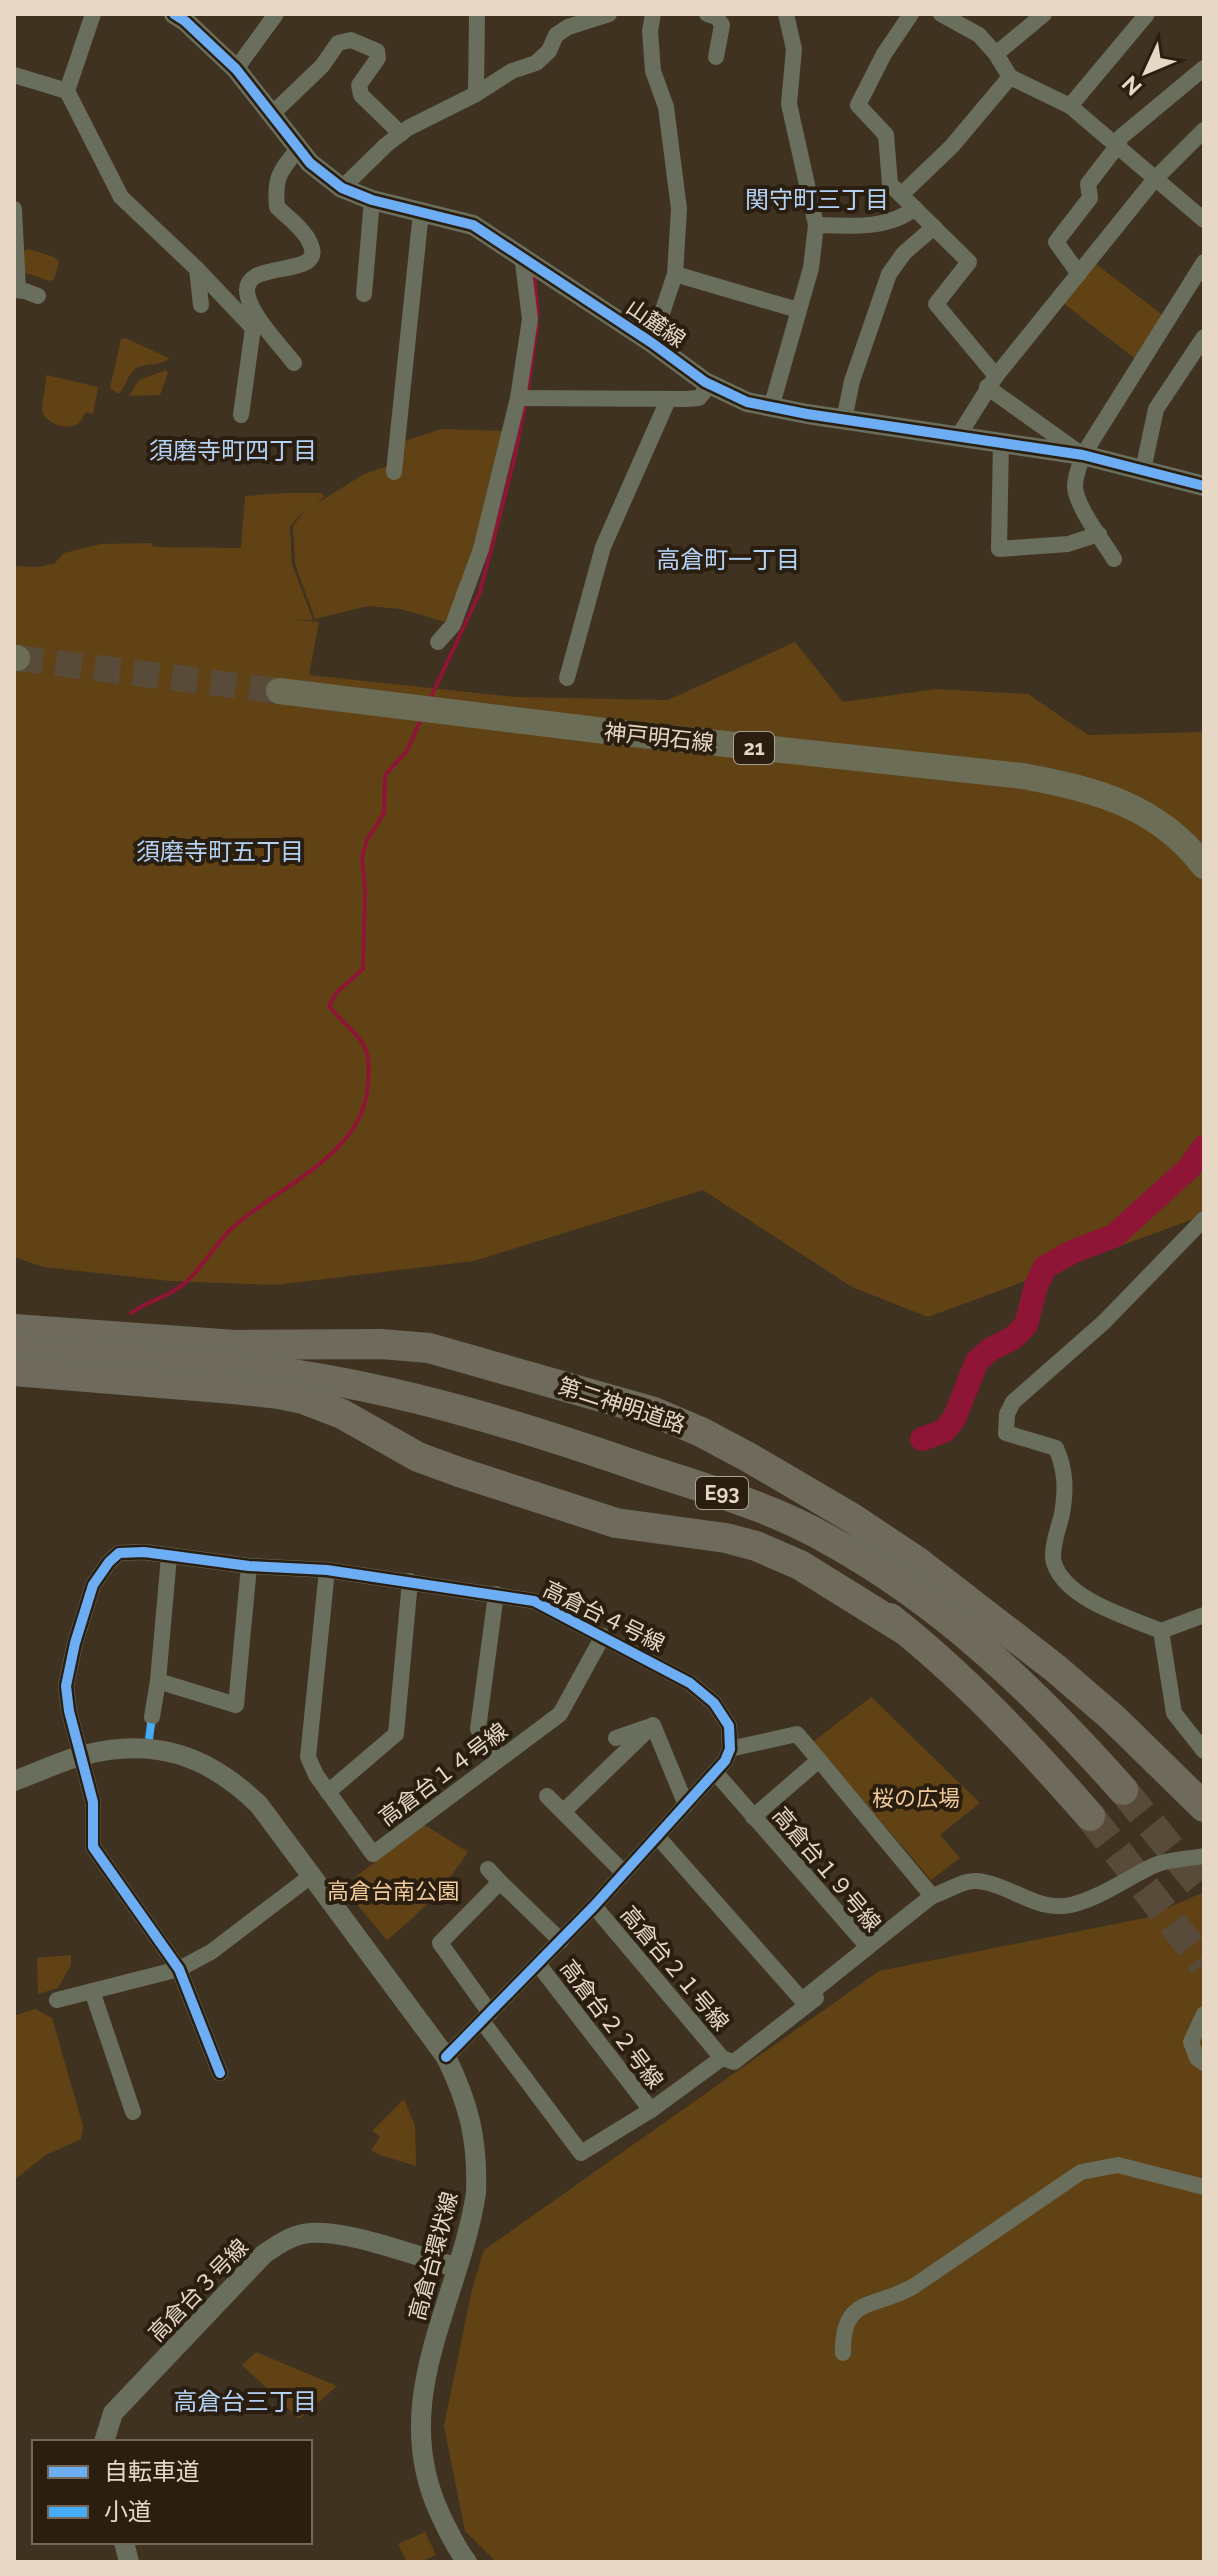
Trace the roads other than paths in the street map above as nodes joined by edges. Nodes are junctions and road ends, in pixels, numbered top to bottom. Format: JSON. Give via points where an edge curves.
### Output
{"nodes":[{"id":1,"x":93,"y":14,"type":"edge"},
{"id":2,"x":174,"y":14,"type":"edge"},
{"id":3,"x":276,"y":14,"type":"edge"},
{"id":4,"x":477,"y":14,"type":"edge"},
{"id":5,"x":609,"y":14,"type":"edge"},
{"id":6,"x":653,"y":14,"type":"edge"},
{"id":7,"x":707,"y":14,"type":"edge"},
{"id":8,"x":786,"y":14,"type":"edge"},
{"id":9,"x":911,"y":14,"type":"edge"},
{"id":10,"x":941,"y":14,"type":"edge"},
{"id":11,"x":1044,"y":14,"type":"edge"},
{"id":12,"x":1147,"y":14,"type":"edge"},
{"id":13,"x":996,"y":54,"type":"junction"},
{"id":14,"x":716,"y":57,"type":"dead end"},
{"id":15,"x":236,"y":69,"type":"junction"},
{"id":16,"x":14,"y":75,"type":"edge"},
{"id":17,"x":1010,"y":77,"type":"junction"},
{"id":18,"x":1200,"y":78,"type":"edge"},
{"id":19,"x":67,"y":91,"type":"junction"},
{"id":20,"x":476,"y":94,"type":"junction"},
{"id":21,"x":1070,"y":106,"type":"junction"},
{"id":22,"x":272,"y":114,"type":"junction"},
{"id":23,"x":1204,"y":130,"type":"edge"},
{"id":24,"x":401,"y":134,"type":"junction"},
{"id":25,"x":1118,"y":145,"type":"junction"},
{"id":26,"x":299,"y":148,"type":"junction"},
{"id":27,"x":1154,"y":180,"type":"junction"},
{"id":28,"x":342,"y":188,"type":"junction"},
{"id":29,"x":901,"y":195,"type":"junction"},
{"id":30,"x":372,"y":200,"type":"junction"},
{"id":31,"x":915,"y":208,"type":"junction"},
{"id":32,"x":14,"y":209,"type":"edge"},
{"id":33,"x":421,"y":212,"type":"junction"},
{"id":34,"x":1203,"y":217,"type":"edge"},
{"id":35,"x":816,"y":225,"type":"junction"},
{"id":36,"x":934,"y":227,"type":"junction"},
{"id":37,"x":522,"y":255,"type":"junction"},
{"id":38,"x":1204,"y":262,"type":"edge"},
{"id":39,"x":197,"y":269,"type":"junction"},
{"id":40,"x":675,"y":274,"type":"junction"},
{"id":41,"x":1079,"y":274,"type":"junction"},
{"id":42,"x":16,"y":290,"type":"edge"},
{"id":43,"x":364,"y":294,"type":"dead end"},
{"id":44,"x":38,"y":296,"type":"dead end"},
{"id":45,"x":201,"y":305,"type":"dead end"},
{"id":46,"x":798,"y":310,"type":"junction"},
{"id":47,"x":1204,"y":337,"type":"edge"},
{"id":48,"x":652,"y":343,"type":"junction"},
{"id":49,"x":294,"y":363,"type":"dead end"},
{"id":50,"x":705,"y":382,"type":"junction"},
{"id":51,"x":992,"y":382,"type":"junction"},
{"id":52,"x":524,"y":398,"type":"junction"},
{"id":53,"x":668,"y":400,"type":"junction"},
{"id":54,"x":771,"y":408,"type":"junction"},
{"id":55,"x":241,"y":415,"type":"dead end"},
{"id":56,"x":844,"y":420,"type":"junction"},
{"id":57,"x":959,"y":435,"type":"junction"},
{"id":58,"x":1001,"y":442,"type":"junction"},
{"id":59,"x":1083,"y":455,"type":"junction"},
{"id":60,"x":1143,"y":470,"type":"junction"},
{"id":61,"x":394,"y":472,"type":"dead end"},
{"id":62,"x":1204,"y":486,"type":"edge"},
{"id":63,"x":1099,"y":534,"type":"junction"},
{"id":64,"x":1114,"y":559,"type":"dead end"},
{"id":65,"x":438,"y":642,"type":"dead end"},
{"id":66,"x":567,"y":678,"type":"dead end"},
{"id":67,"x":279,"y":691,"type":"tunnel mouth"},
{"id":68,"x":1204,"y":866,"type":"edge"},
{"id":69,"x":1204,"y":1219,"type":"edge"},
{"id":70,"x":14,"y":1321,"type":"edge"},
{"id":71,"x":14,"y":1329,"type":"edge"},
{"id":72,"x":14,"y":1350,"type":"edge"},
{"id":73,"x":76,"y":1354,"type":"junction"},
{"id":74,"x":234,"y":1367,"type":"junction"},
{"id":75,"x":14,"y":1371,"type":"edge"},
{"id":76,"x":647,"y":1469,"type":"junction"},
{"id":77,"x":169,"y":1556,"type":"junction"},
{"id":78,"x":249,"y":1566,"type":"junction"},
{"id":79,"x":327,"y":1570,"type":"junction"},
{"id":80,"x":410,"y":1581,"type":"junction"},
{"id":81,"x":496,"y":1594,"type":"junction"},
{"id":82,"x":1204,"y":1615,"type":"edge"},
{"id":83,"x":903,"y":1629,"type":"junction"},
{"id":84,"x":1161,"y":1631,"type":"junction"},
{"id":85,"x":603,"y":1636,"type":"junction"},
{"id":86,"x":158,"y":1681,"type":"junction"},
{"id":87,"x":152,"y":1717,"type":"dead end"},
{"id":88,"x":653,"y":1725,"type":"junction"},
{"id":89,"x":616,"y":1738,"type":"dead end"},
{"id":90,"x":730,"y":1749,"type":"junction"},
{"id":91,"x":1204,"y":1751,"type":"edge"},
{"id":92,"x":77,"y":1757,"type":"junction"},
{"id":93,"x":501,"y":1758,"type":"junction"},
{"id":94,"x":819,"y":1760,"type":"junction"},
{"id":95,"x":715,"y":1772,"type":"junction"},
{"id":96,"x":14,"y":1781,"type":"edge"},
{"id":97,"x":1123,"y":1790,"type":"tunnel mouth"},
{"id":98,"x":328,"y":1792,"type":"junction"},
{"id":99,"x":547,"y":1796,"type":"dead end"},
{"id":100,"x":686,"y":1805,"type":"junction"},
{"id":101,"x":1204,"y":1807,"type":"edge"},
{"id":102,"x":563,"y":1812,"type":"junction"},
{"id":103,"x":1090,"y":1816,"type":"tunnel mouth"},
{"id":104,"x":753,"y":1817,"type":"junction"},
{"id":105,"x":657,"y":1836,"type":"junction"},
{"id":106,"x":1204,"y":1856,"type":"edge"},
{"id":107,"x":488,"y":1869,"type":"dead end"},
{"id":108,"x":624,"y":1873,"type":"junction"},
{"id":109,"x":311,"y":1876,"type":"junction"},
{"id":110,"x":500,"y":1882,"type":"junction"},
{"id":111,"x":932,"y":1896,"type":"junction"},
{"id":112,"x":594,"y":1906,"type":"junction"},
{"id":113,"x":561,"y":1941,"type":"junction"},
{"id":114,"x":868,"y":1947,"type":"junction"},
{"id":115,"x":538,"y":1964,"type":"junction"},
{"id":116,"x":179,"y":1969,"type":"junction"},
{"id":117,"x":822,"y":1984,"type":"junction"},
{"id":118,"x":92,"y":1991,"type":"junction"},
{"id":119,"x":57,"y":2000,"type":"dead end"},
{"id":120,"x":1204,"y":2014,"type":"edge"},
{"id":121,"x":486,"y":2017,"type":"junction"},
{"id":122,"x":446,"y":2057,"type":"junction"},
{"id":123,"x":722,"y":2058,"type":"junction"},
{"id":124,"x":1204,"y":2063,"type":"edge"},
{"id":125,"x":220,"y":2073,"type":"dead end"},
{"id":126,"x":651,"y":2110,"type":"junction"},
{"id":127,"x":133,"y":2112,"type":"dead end"},
{"id":128,"x":1204,"y":2187,"type":"edge"},
{"id":129,"x":456,"y":2267,"type":"junction"},
{"id":130,"x":843,"y":2353,"type":"dead end"},
{"id":131,"x":105,"y":2440,"type":"edge"},
{"id":132,"x":467,"y":2562,"type":"edge"}],
"edges":[{"from":1,"to":19,"type":"street"},
{"from":2,"to":15,"type":"street","name":"山麓線"},
{"from":3,"to":15,"type":"street"},
{"from":4,"to":20,"type":"street"},
{"from":5,"to":20,"type":"street","via":[[568,27],[536,63]]},
{"from":6,"to":40,"type":"street","via":[[653,71],[666,107],[679,209]]},
{"from":7,"to":14,"type":"street","via":[[722,25]]},
{"from":8,"to":35,"type":"street","via":[[794,49],[789,104]]},
{"from":9,"to":29,"type":"street","via":[[858,105],[886,135],[890,184]]},
{"from":10,"to":13,"type":"street","via":[[979,35]]},
{"from":11,"to":13,"type":"street"},
{"from":12,"to":21,"type":"street"},
{"from":13,"to":17,"type":"street"},
{"from":15,"to":22,"type":"street","name":"山麓線"},
{"from":16,"to":19,"type":"street"},
{"from":17,"to":21,"type":"street"},
{"from":17,"to":29,"type":"street","via":[[952,146]]},
{"from":18,"to":25,"type":"street","via":[[1121,137]]},
{"from":19,"to":39,"type":"street","via":[[121,197]]},
{"from":20,"to":24,"type":"street"},
{"from":21,"to":25,"type":"street"},
{"from":22,"to":24,"type":"street","via":[[338,43],[351,40],[377,51],[378,58],[359,85],[361,95]]},
{"from":22,"to":26,"type":"street","name":"山麓線"},
{"from":23,"to":27,"type":"street"},
{"from":24,"to":28,"type":"street"},
{"from":25,"to":27,"type":"street"},
{"from":25,"to":41,"type":"street","via":[[1088,184],[1090,198],[1056,242]]},
{"from":26,"to":28,"type":"street","name":"山麓線"},
{"from":26,"to":49,"type":"street","via":[[275,184],[277,207],[309,239],[310,259],[301,266],[259,272],[247,293],[252,308]]},
{"from":27,"to":34,"type":"street"},
{"from":27,"to":41,"type":"street"},
{"from":28,"to":30,"type":"street","name":"山麓線"},
{"from":29,"to":31,"type":"street"},
{"from":30,"to":33,"type":"street","name":"山麓線"},
{"from":30,"to":43,"type":"street"},
{"from":31,"to":35,"type":"street","via":[[881,223]]},
{"from":31,"to":36,"type":"street"},
{"from":32,"to":42,"type":"street"},
{"from":33,"to":37,"type":"street","name":"山麓線","via":[[473,225]]},
{"from":33,"to":61,"type":"street"},
{"from":35,"to":46,"type":"street","via":[[811,268]]},
{"from":36,"to":51,"type":"street","via":[[969,262],[936,304]]},
{"from":36,"to":56,"type":"street","via":[[889,274]]},
{"from":37,"to":48,"type":"street","name":"山麓線"},
{"from":37,"to":52,"type":"street","via":[[530,319]]},
{"from":38,"to":59,"type":"street"},
{"from":39,"to":45,"type":"street"},
{"from":39,"to":55,"type":"street","via":[[253,328]]},
{"from":40,"to":46,"type":"street"},
{"from":40,"to":48,"type":"street"},
{"from":41,"to":51,"type":"street"},
{"from":42,"to":44,"type":"street"},
{"from":46,"to":54,"type":"street"},
{"from":47,"to":60,"type":"street","via":[[1156,409]]},
{"from":48,"to":50,"type":"street","name":"山麓線"},
{"from":50,"to":53,"type":"street","via":[[699,398]]},
{"from":50,"to":54,"type":"street","name":"山麓線"},
{"from":51,"to":57,"type":"street"},
{"from":51,"to":59,"type":"street"},
{"from":52,"to":53,"type":"street"},
{"from":52,"to":65,"type":"street","via":[[481,549],[453,625]]},
{"from":53,"to":66,"type":"street","via":[[603,547]]},
{"from":54,"to":56,"type":"street","name":"山麓線"},
{"from":56,"to":57,"type":"street","name":"山麓線"},
{"from":57,"to":58,"type":"street","name":"山麓線"},
{"from":58,"to":59,"type":"street","name":"山麓線"},
{"from":58,"to":63,"type":"street","via":[[999,549],[1068,544]]},
{"from":59,"to":60,"type":"street","name":"山麓線"},
{"from":59,"to":63,"type":"street","via":[[1077,498]]},
{"from":60,"to":62,"type":"street","name":"山麓線"},
{"from":63,"to":64,"type":"street"},
{"from":67,"to":68,"type":"main road","name":"神戸明石線","number":"21","via":[[1036,779],[1088,789],[1137,807],[1188,845]]},
{"from":69,"to":84,"type":"street","via":[[1104,1322],[1013,1402],[1007,1414],[1006,1433],[1056,1448],[1063,1464],[1066,1490],[1053,1560],[1064,1582],[1092,1602]]},
{"from":70,"to":73,"type":"highway"},
{"from":71,"to":73,"type":"highway","name":"第二神明道路","number":"E93"},
{"from":72,"to":73,"type":"highway","name":"第二神明道路","number":"E93"},
{"from":73,"to":74,"type":"highway","name":"第二神明道路","number":"E93"},
{"from":73,"to":75,"type":"highway"},
{"from":74,"to":76,"type":"highway","name":"第二神明道路","number":"E93","via":[[367,1388],[540,1432]]},
{"from":74,"to":83,"type":"highway","via":[[279,1394],[358,1421],[438,1465],[616,1523],[756,1546],[800,1565]]},
{"from":74,"to":101,"type":"highway","name":"第二神明道路","number":"E93","via":[[381,1344],[429,1348],[654,1412],[701,1432],[852,1518],[967,1598],[1113,1718]]},
{"from":76,"to":83,"type":"highway","name":"第二神明道路","number":"E93","via":[[763,1529]]},
{"from":76,"to":97,"type":"highway","name":"第二神明道路","number":"E93","via":[[766,1510],[888,1576],[1008,1669]]},
{"from":77,"to":78,"type":"street","name":"高倉台４号線"},
{"from":77,"to":86,"type":"street"},
{"from":77,"to":92,"type":"street","name":"高倉台４号線","via":[[119,1553],[93,1585],[66,1686]]},
{"from":78,"to":79,"type":"street","name":"高倉台４号線"},
{"from":78,"to":86,"type":"street","via":[[236,1705]]},
{"from":79,"to":80,"type":"street","name":"高倉台４号線"},
{"from":79,"to":98,"type":"street","name":"高倉台１４号線","via":[[308,1757]]},
{"from":80,"to":81,"type":"street","name":"高倉台４号線"},
{"from":80,"to":98,"type":"street","via":[[396,1734]]},
{"from":81,"to":85,"type":"street","name":"高倉台４号線","via":[[534,1601]]},
{"from":81,"to":93,"type":"street","via":[[478,1729]]},
{"from":82,"to":84,"type":"street"},
{"from":83,"to":103,"type":"highway","name":"第二神明道路","number":"E93","via":[[1027,1743]]},
{"from":84,"to":91,"type":"street","via":[[1174,1713]]},
{"from":85,"to":90,"type":"street","name":"高倉台４号線","via":[[690,1683],[714,1703],[729,1726]]},
{"from":85,"to":93,"type":"street","name":"高倉台１４号線","via":[[560,1714]]},
{"from":86,"to":87,"type":"street"},
{"from":88,"to":89,"type":"street"},
{"from":88,"to":100,"type":"street"},
{"from":88,"to":102,"type":"street"},
{"from":90,"to":94,"type":"street","via":[[797,1734]]},
{"from":90,"to":95,"type":"street"},
{"from":92,"to":96,"type":"street","name":"高倉台環状線"},
{"from":92,"to":109,"type":"street","name":"高倉台環状線","via":[[153,1749],[211,1766],[259,1805]]},
{"from":92,"to":116,"type":"street","via":[[93,1802],[93,1847]]},
{"from":93,"to":98,"type":"street","name":"高倉台１４号線","via":[[373,1854]]},
{"from":94,"to":104,"type":"street"},
{"from":94,"to":111,"type":"street"},
{"from":95,"to":100,"type":"street"},
{"from":95,"to":104,"type":"street","name":"高倉台１９号線"},
{"from":99,"to":102,"type":"street"},
{"from":100,"to":105,"type":"street"},
{"from":102,"to":108,"type":"street"},
{"from":104,"to":114,"type":"street","name":"高倉台１９号線"},
{"from":105,"to":108,"type":"street"},
{"from":105,"to":117,"type":"street","name":"高倉台１９号線","via":[[802,2000]]},
{"from":106,"to":111,"type":"street","via":[[1159,1864],[1073,1905],[1035,1904],[984,1881],[963,1881]]},
{"from":107,"to":110,"type":"street"},
{"from":108,"to":112,"type":"street"},
{"from":109,"to":116,"type":"street","via":[[211,1952]]},
{"from":109,"to":122,"type":"street","name":"高倉台環状線"},
{"from":110,"to":113,"type":"street"},
{"from":110,"to":121,"type":"street","via":[[440,1943]]},
{"from":111,"to":114,"type":"street"},
{"from":112,"to":113,"type":"street"},
{"from":112,"to":123,"type":"street","name":"高倉台２１号線"},
{"from":113,"to":115,"type":"street"},
{"from":114,"to":117,"type":"street","name":"高倉台１９号線"},
{"from":115,"to":121,"type":"street"},
{"from":115,"to":126,"type":"street","name":"高倉台２２号線"},
{"from":116,"to":118,"type":"street"},
{"from":116,"to":125,"type":"street"},
{"from":117,"to":123,"type":"street","via":[[828,1989],[734,2062]]},
{"from":118,"to":119,"type":"street"},
{"from":118,"to":127,"type":"street"},
{"from":120,"to":124,"type":"street","via":[[1191,2042]]},
{"from":121,"to":122,"type":"street"},
{"from":121,"to":126,"type":"street","name":"高倉台２１号線","via":[[581,2153]]},
{"from":122,"to":129,"type":"street","name":"高倉台環状線","via":[[464,2095],[477,2163],[473,2209]]},
{"from":123,"to":126,"type":"street","name":"高倉台２１号線"},
{"from":128,"to":130,"type":"street","via":[[1118,2165],[1081,2172],[914,2286],[849,2317]]},
{"from":129,"to":131,"type":"street","name":"高倉台３号線","via":[[336,2234],[303,2233],[284,2241],[264,2254],[113,2413]]},
{"from":129,"to":132,"type":"street","name":"高倉台環状線","via":[[423,2382],[421,2444],[433,2499]]}]}
